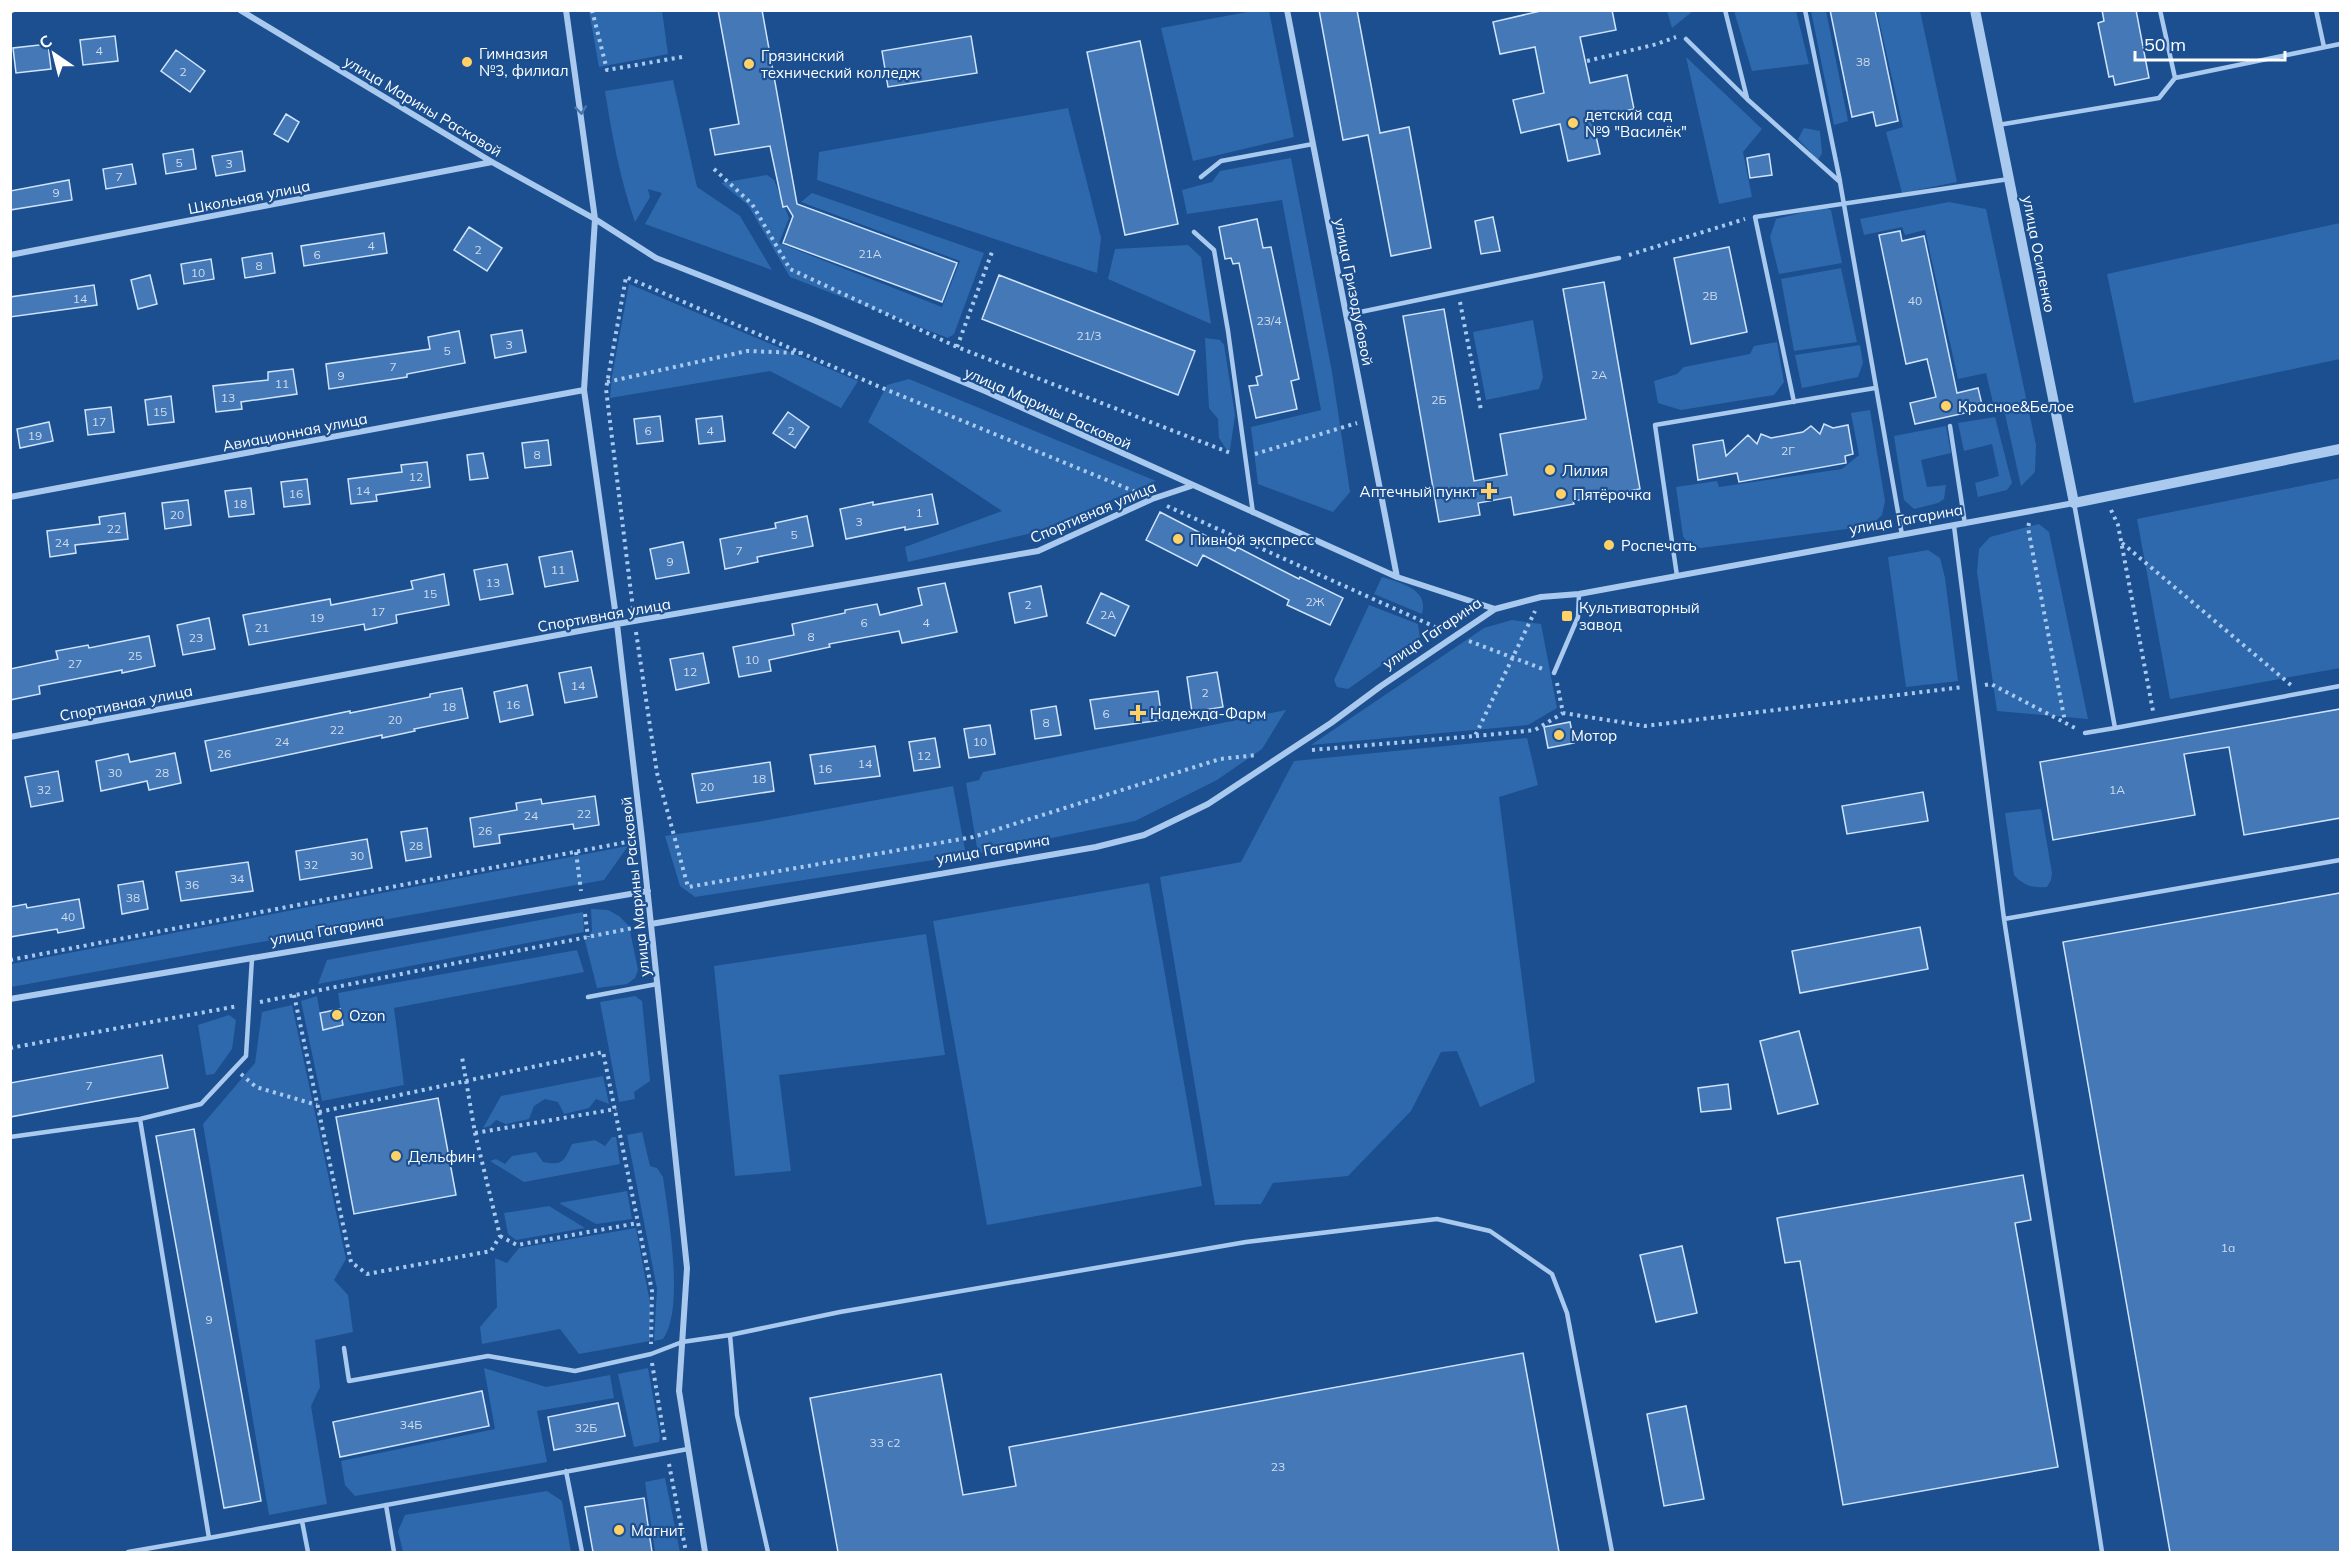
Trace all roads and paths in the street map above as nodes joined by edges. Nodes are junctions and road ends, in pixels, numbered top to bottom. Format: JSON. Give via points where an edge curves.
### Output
{"nodes":[{"id":1,"x":240,"y":10,"type":"edge"},
{"id":2,"x":566,"y":10,"type":"edge"},
{"id":3,"x":592,"y":10,"type":"edge"},
{"id":4,"x":1287,"y":10,"type":"edge"},
{"id":5,"x":1725,"y":10,"type":"edge"},
{"id":6,"x":1805,"y":10,"type":"edge"},
{"id":7,"x":1975,"y":10,"type":"edge"},
{"id":8,"x":2160,"y":10,"type":"edge"},
{"id":9,"x":2316,"y":10,"type":"edge"},
{"id":10,"x":1686,"y":39,"type":"joint"},
{"id":11,"x":2340,"y":44,"type":"edge"},
{"id":12,"x":2324,"y":47,"type":"junction"},
{"id":13,"x":682,"y":57,"type":"dead end"},
{"id":14,"x":1587,"y":61,"type":"dead end"},
{"id":15,"x":2175,"y":78,"type":"junction"},
{"id":16,"x":1747,"y":99,"type":"junction"},
{"id":17,"x":1998,"y":125,"type":"junction"},
{"id":18,"x":1313,"y":144,"type":"junction"},
{"id":19,"x":492,"y":162,"type":"junction"},
{"id":20,"x":714,"y":169,"type":"dead end"},
{"id":21,"x":1201,"y":177,"type":"dead end"},
{"id":22,"x":2008,"y":179,"type":"junction"},
{"id":23,"x":1840,"y":182,"type":"junction"},
{"id":24,"x":1844,"y":203,"type":"junction"},
{"id":25,"x":1755,"y":217,"type":"junction"},
{"id":26,"x":595,"y":219,"type":"junction"},
{"id":27,"x":1194,"y":232,"type":"dead end"},
{"id":28,"x":992,"y":252,"type":"dead end"},
{"id":29,"x":10,"y":255,"type":"edge"},
{"id":30,"x":1619,"y":258,"type":"joint"},
{"id":31,"x":1458,"y":292,"type":"junction"},
{"id":32,"x":1346,"y":315,"type":"junction"},
{"id":33,"x":957,"y":347,"type":"junction"},
{"id":34,"x":804,"y":353,"type":"junction"},
{"id":35,"x":607,"y":382,"type":"junction"},
{"id":36,"x":1875,"y":388,"type":"junction"},
{"id":37,"x":584,"y":390,"type":"junction"},
{"id":38,"x":1794,"y":402,"type":"junction"},
{"id":39,"x":1481,"y":410,"type":"dead end"},
{"id":40,"x":1367,"y":420,"type":"junction"},
{"id":41,"x":1950,"y":426,"type":"dead end"},
{"id":42,"x":2340,"y":449,"type":"edge"},
{"id":43,"x":1245,"y":457,"type":"junction"},
{"id":44,"x":1191,"y":486,"type":"junction"},
{"id":45,"x":10,"y":497,"type":"edge"},
{"id":46,"x":1152,"y":499,"type":"junction"},
{"id":47,"x":2074,"y":503,"type":"junction"},
{"id":48,"x":2110,"y":507,"type":"dead end"},
{"id":49,"x":2034,"y":511,"type":"junction"},
{"id":50,"x":1253,"y":513,"type":"junction"},
{"id":51,"x":1965,"y":524,"type":"junction"},
{"id":52,"x":1954,"y":526,"type":"junction"},
{"id":53,"x":1902,"y":535,"type":"junction"},
{"id":54,"x":2122,"y":543,"type":"junction"},
{"id":55,"x":1677,"y":576,"type":"junction"},
{"id":56,"x":1397,"y":578,"type":"junction"},
{"id":57,"x":1579,"y":594,"type":"junction"},
{"id":58,"x":1541,"y":597,"type":"junction"},
{"id":59,"x":1495,"y":609,"type":"junction"},
{"id":60,"x":635,"y":621,"type":"junction"},
{"id":61,"x":616,"y":624,"type":"junction"},
{"id":62,"x":1455,"y":636,"type":"junction"},
{"id":63,"x":1513,"y":658,"type":"junction"},
{"id":64,"x":1554,"y":674,"type":"junction"},
{"id":65,"x":1975,"y":686,"type":"junction"},
{"id":66,"x":2340,"y":686,"type":"edge"},
{"id":67,"x":2302,"y":694,"type":"junction"},
{"id":68,"x":1563,"y":713,"type":"junction"},
{"id":69,"x":2154,"y":721,"type":"junction"},
{"id":70,"x":2065,"y":722,"type":"junction"},
{"id":71,"x":2115,"y":728,"type":"junction"},
{"id":72,"x":2085,"y":733,"type":"joint"},
{"id":73,"x":1475,"y":736,"type":"junction"},
{"id":74,"x":10,"y":737,"type":"edge"},
{"id":75,"x":1286,"y":753,"type":"junction"},
{"id":76,"x":642,"y":839,"type":"junction"},
{"id":77,"x":2340,"y":860,"type":"edge"},
{"id":78,"x":648,"y":891,"type":"junction"},
{"id":79,"x":2004,"y":919,"type":"junction"},
{"id":80,"x":651,"y":924,"type":"junction"},
{"id":81,"x":252,"y":958,"type":"junction"},
{"id":82,"x":10,"y":960,"type":"edge"},
{"id":83,"x":657,"y":984,"type":"junction"},
{"id":84,"x":294,"y":995,"type":"junction"},
{"id":85,"x":588,"y":997,"type":"dead end"},
{"id":86,"x":10,"y":999,"type":"edge"},
{"id":87,"x":249,"y":1004,"type":"junction"},
{"id":88,"x":10,"y":1048,"type":"edge"},
{"id":89,"x":462,"y":1057,"type":"dead end"},
{"id":90,"x":234,"y":1068,"type":"junction"},
{"id":91,"x":467,"y":1081,"type":"junction"},
{"id":92,"x":317,"y":1106,"type":"junction"},
{"id":93,"x":616,"y":1109,"type":"junction"},
{"id":94,"x":319,"y":1112,"type":"junction"},
{"id":95,"x":140,"y":1119,"type":"junction"},
{"id":96,"x":475,"y":1133,"type":"junction"},
{"id":97,"x":10,"y":1137,"type":"edge"},
{"id":98,"x":639,"y":1223,"type":"junction"},
{"id":99,"x":500,"y":1236,"type":"junction"},
{"id":100,"x":730,"y":1335,"type":"junction"},
{"id":101,"x":682,"y":1342,"type":"junction"},
{"id":102,"x":344,"y":1348,"type":"dead end"},
{"id":103,"x":651,"y":1354,"type":"junction"},
{"id":104,"x":688,"y":1449,"type":"junction"},
{"id":105,"x":667,"y":1453,"type":"junction"},
{"id":106,"x":566,"y":1471,"type":"junction"},
{"id":107,"x":386,"y":1505,"type":"junction"},
{"id":108,"x":302,"y":1521,"type":"junction"},
{"id":109,"x":209,"y":1538,"type":"junction"},
{"id":110,"x":128,"y":1552,"type":"edge"},
{"id":111,"x":308,"y":1552,"type":"edge"},
{"id":112,"x":394,"y":1552,"type":"edge"},
{"id":113,"x":582,"y":1552,"type":"edge"},
{"id":114,"x":686,"y":1552,"type":"edge"},
{"id":115,"x":705,"y":1552,"type":"edge"},
{"id":116,"x":768,"y":1552,"type":"edge"},
{"id":117,"x":1612,"y":1552,"type":"edge"},
{"id":118,"x":2102,"y":1552,"type":"edge"}],
"edges":[{"from":1,"to":19,"type":"street","name":"улица Марины Расковой"},
{"from":2,"to":26,"type":"street","name":"улица Марины Расковой","one_way":true},
{"from":3,"to":13,"type":"path","via":[[607,70]]},
{"from":4,"to":18,"type":"street","name":"улица Гризодубовой"},
{"from":5,"to":16,"type":"lane"},
{"from":6,"to":23,"type":"lane"},
{"from":7,"to":17,"type":"street","name":"улица Осипенко"},
{"from":8,"to":15,"type":"lane"},
{"from":9,"to":12,"type":"lane"},
{"from":10,"to":14,"type":"path","via":[[1682,35]]},
{"from":10,"to":16,"type":"lane"},
{"from":11,"to":12,"type":"lane"},
{"from":12,"to":15,"type":"lane"},
{"from":15,"to":17,"type":"lane","via":[[2159,98]]},
{"from":16,"to":23,"type":"lane"},
{"from":17,"to":22,"type":"street","name":"улица Осипенко"},
{"from":18,"to":21,"type":"lane","via":[[1221,161]]},
{"from":18,"to":32,"type":"street","name":"улица Гризодубовой"},
{"from":19,"to":26,"type":"street","name":"улица Марины Расковой"},
{"from":19,"to":29,"type":"street","name":"Школьная улица"},
{"from":20,"to":33,"type":"path","via":[[752,204],[790,269]]},
{"from":22,"to":24,"type":"lane"},
{"from":22,"to":47,"type":"street","name":"улица Осипенко"},
{"from":23,"to":24,"type":"lane"},
{"from":24,"to":25,"type":"lane"},
{"from":24,"to":36,"type":"lane"},
{"from":25,"to":30,"type":"path"},
{"from":25,"to":38,"type":"lane"},
{"from":26,"to":37,"type":"street","name":"улица Марины Расковой"},
{"from":26,"to":44,"type":"street","name":"улица Марины Расковой","via":[[656,258],[985,391]]},
{"from":27,"to":43,"type":"lane","via":[[1214,250]]},
{"from":28,"to":33,"type":"path"},
{"from":30,"to":31,"type":"lane"},
{"from":31,"to":32,"type":"lane"},
{"from":31,"to":39,"type":"path"},
{"from":32,"to":40,"type":"street","name":"улица Гризодубовой"},
{"from":33,"to":43,"type":"path"},
{"from":34,"to":35,"type":"path","via":[[747,351]]},
{"from":34,"to":35,"type":"path","via":[[626,277]]},
{"from":34,"to":46,"type":"path"},
{"from":35,"to":60,"type":"path"},
{"from":36,"to":38,"type":"lane"},
{"from":36,"to":53,"type":"lane"},
{"from":37,"to":45,"type":"street","name":"Авиационная улица"},
{"from":37,"to":61,"type":"street","name":"улица Марины Расковой"},
{"from":38,"to":55,"type":"lane","via":[[1655,425]]},
{"from":40,"to":43,"type":"path"},
{"from":40,"to":56,"type":"street","name":"улица Гризодубовой"},
{"from":41,"to":51,"type":"lane"},
{"from":42,"to":47,"type":"street","name":"улица Гагарина"},
{"from":43,"to":50,"type":"lane"},
{"from":44,"to":46,"type":"street","name":"Спортивная улица"},
{"from":44,"to":50,"type":"street","name":"улица Марины Расковой"},
{"from":46,"to":60,"type":"street","name":"Спортивная улица","via":[[1038,551]]},
{"from":46,"to":62,"type":"path"},
{"from":47,"to":49,"type":"street","name":"улица Гагарина"},
{"from":47,"to":71,"type":"lane"},
{"from":48,"to":54,"type":"path"},
{"from":49,"to":51,"type":"street","name":"улица Гагарина"},
{"from":49,"to":70,"type":"path","via":[[2028,528]]},
{"from":50,"to":56,"type":"street","name":"улица Марины Расковой"},
{"from":51,"to":52,"type":"street","name":"улица Гагарина"},
{"from":52,"to":53,"type":"street","name":"улица Гагарина"},
{"from":52,"to":65,"type":"lane"},
{"from":53,"to":55,"type":"street","name":"улица Гагарина"},
{"from":54,"to":67,"type":"path"},
{"from":54,"to":69,"type":"path"},
{"from":55,"to":57,"type":"street","name":"улица Гагарина"},
{"from":56,"to":59,"type":"street","name":"улица Марины Расковой"},
{"from":57,"to":58,"type":"street","name":"улица Гагарина"},
{"from":57,"to":64,"type":"lane","via":[[1578,617]]},
{"from":58,"to":59,"type":"street","name":"улица Гагарина"},
{"from":58,"to":63,"type":"path"},
{"from":59,"to":62,"type":"street","name":"улица Гагарина"},
{"from":60,"to":61,"type":"street","name":"Спортивная улица"},
{"from":60,"to":75,"type":"path","via":[[657,773],[688,887],[973,837],[1220,759]]},
{"from":61,"to":74,"type":"street","name":"Спортивная улица"},
{"from":61,"to":76,"type":"street","name":"улица Марины Расковой"},
{"from":62,"to":63,"type":"path"},
{"from":62,"to":75,"type":"street","name":"улица Гагарина"},
{"from":63,"to":64,"type":"path"},
{"from":63,"to":73,"type":"path"},
{"from":64,"to":68,"type":"path"},
{"from":65,"to":68,"type":"path","via":[[1645,726]]},
{"from":65,"to":70,"type":"path","via":[[1991,684]]},
{"from":65,"to":79,"type":"lane"},
{"from":66,"to":67,"type":"lane"},
{"from":67,"to":69,"type":"lane"},
{"from":68,"to":73,"type":"path","via":[[1535,730]]},
{"from":69,"to":71,"type":"lane"},
{"from":70,"to":72,"type":"path"},
{"from":71,"to":72,"type":"lane"},
{"from":73,"to":75,"type":"path"},
{"from":75,"to":80,"type":"street","name":"улица Гагарина","via":[[1208,804],[1144,835],[1096,847]]},
{"from":76,"to":78,"type":"street","name":"улица Марины Расковой"},
{"from":76,"to":82,"type":"path"},
{"from":77,"to":79,"type":"lane"},
{"from":78,"to":80,"type":"street","name":"улица Марины Расковой"},
{"from":78,"to":81,"type":"street","name":"улица Гагарина"},
{"from":79,"to":118,"type":"lane"},
{"from":80,"to":83,"type":"street","name":"улица Марины Расковой"},
{"from":80,"to":84,"type":"path"},
{"from":81,"to":86,"type":"street","name":"улица Гагарина"},
{"from":81,"to":87,"type":"lane"},
{"from":83,"to":85,"type":"lane"},
{"from":83,"to":101,"type":"street","name":"улица Марины Расковой","via":[[687,1268]]},
{"from":84,"to":87,"type":"path"},
{"from":84,"to":92,"type":"path"},
{"from":87,"to":88,"type":"path"},
{"from":87,"to":90,"type":"lane","via":[[246,1056]]},
{"from":89,"to":91,"type":"path"},
{"from":90,"to":92,"type":"path","via":[[256,1087]]},
{"from":90,"to":95,"type":"lane","via":[[201,1104]]},
{"from":91,"to":93,"type":"path","via":[[603,1052]]},
{"from":91,"to":94,"type":"path"},
{"from":91,"to":96,"type":"path"},
{"from":92,"to":94,"type":"path"},
{"from":93,"to":96,"type":"path"},
{"from":93,"to":98,"type":"path"},
{"from":94,"to":99,"type":"path","via":[[351,1262],[367,1274],[491,1251]]},
{"from":95,"to":97,"type":"lane"},
{"from":95,"to":109,"type":"lane"},
{"from":96,"to":99,"type":"path"},
{"from":98,"to":99,"type":"path","via":[[517,1245]]},
{"from":98,"to":103,"type":"path","via":[[652,1291]]},
{"from":100,"to":101,"type":"lane"},
{"from":100,"to":116,"type":"lane","via":[[737,1415]]},
{"from":100,"to":117,"type":"lane","via":[[840,1312],[1246,1242],[1437,1219],[1490,1231],[1552,1274],[1567,1313]]},
{"from":101,"to":103,"type":"lane"},
{"from":101,"to":104,"type":"street","name":"улица Марины Расковой","via":[[679,1391]]},
{"from":102,"to":103,"type":"lane","via":[[349,1381],[488,1356],[575,1371]]},
{"from":103,"to":105,"type":"path"},
{"from":104,"to":105,"type":"lane"},
{"from":104,"to":115,"type":"street","name":"улица Марины Расковой"},
{"from":105,"to":106,"type":"lane"},
{"from":105,"to":114,"type":"path"},
{"from":106,"to":107,"type":"lane"},
{"from":106,"to":113,"type":"lane"},
{"from":107,"to":108,"type":"lane"},
{"from":107,"to":112,"type":"lane"},
{"from":108,"to":109,"type":"lane"},
{"from":108,"to":111,"type":"lane"},
{"from":109,"to":110,"type":"lane"}]}
